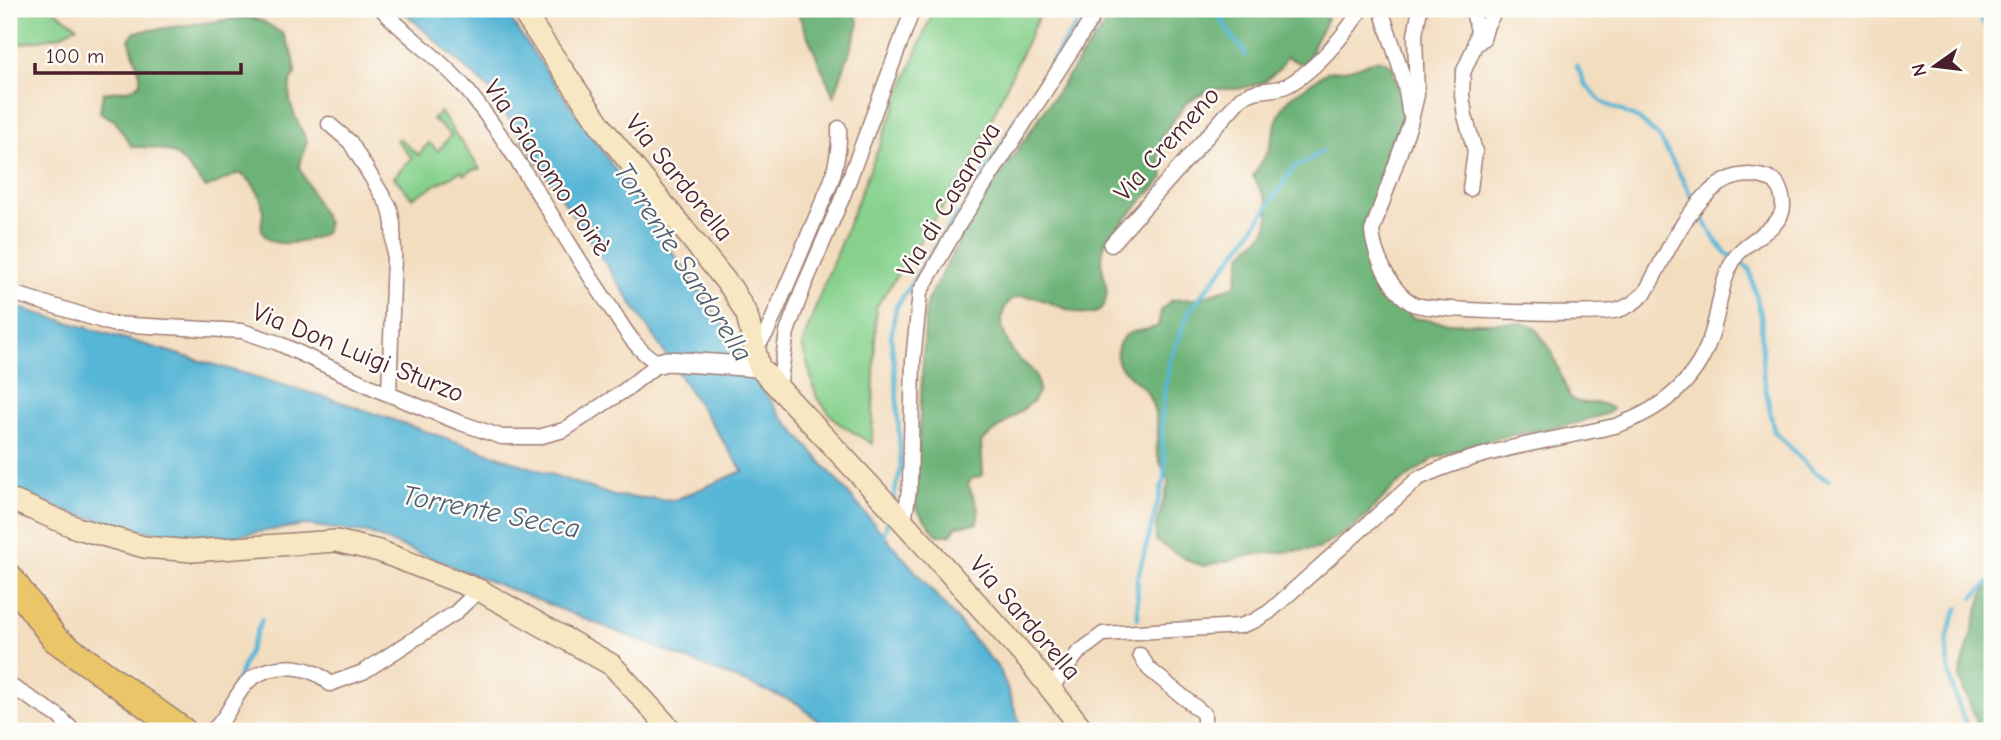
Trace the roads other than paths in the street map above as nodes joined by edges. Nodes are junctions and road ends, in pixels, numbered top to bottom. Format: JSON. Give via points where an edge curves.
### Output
{"nodes":[{"id":1,"x":382,"y":9,"type":"edge"},
{"id":2,"x":521,"y":9,"type":"edge"},
{"id":3,"x":913,"y":9,"type":"edge"},
{"id":4,"x":1098,"y":9,"type":"edge"},
{"id":5,"x":1361,"y":9,"type":"edge"},
{"id":6,"x":1381,"y":9,"type":"edge"},
{"id":7,"x":1420,"y":9,"type":"edge"},
{"id":8,"x":1472,"y":9,"type":"edge"},
{"id":9,"x":1496,"y":9,"type":"edge"},
{"id":10,"x":1475,"y":45,"type":"junction"},
{"id":11,"x":329,"y":124,"type":"dead end"},
{"id":12,"x":1410,"y":124,"type":"junction"},
{"id":13,"x":839,"y":128,"type":"dead end"},
{"id":14,"x":1470,"y":189,"type":"dead end"},
{"id":15,"x":1111,"y":245,"type":"dead end"},
{"id":16,"x":9,"y":292,"type":"edge"},
{"id":17,"x":755,"y":360,"type":"junction"},
{"id":18,"x":663,"y":362,"type":"junction"},
{"id":19,"x":779,"y":387,"type":"junction"},
{"id":20,"x":388,"y":394,"type":"junction"},
{"id":21,"x":9,"y":499,"type":"edge"},
{"id":22,"x":904,"y":523,"type":"junction"},
{"id":23,"x":9,"y":577,"type":"edge"},
{"id":24,"x":479,"y":590,"type":"junction"},
{"id":25,"x":1140,"y":655,"type":"dead end"},
{"id":26,"x":9,"y":685,"type":"edge"},
{"id":27,"x":1051,"y":689,"type":"junction"},
{"id":28,"x":74,"y":731,"type":"edge"},
{"id":29,"x":183,"y":731,"type":"edge"},
{"id":30,"x":212,"y":731,"type":"edge"},
{"id":31,"x":672,"y":731,"type":"edge"},
{"id":32,"x":1084,"y":731,"type":"edge"},
{"id":33,"x":1204,"y":731,"type":"edge"}],
"edges":[{"from":1,"to":18,"type":"street","name":"Via Giacomo Poirè","via":[[466,89],[642,352]]},
{"from":2,"to":17,"type":"main road","name":"Via Sardorella","via":[[603,129],[733,290],[747,314]]},
{"from":3,"to":19,"type":"street","via":[[787,332]]},
{"from":4,"to":22,"type":"street","name":"Via di Casanova","via":[[920,292]]},
{"from":5,"to":15,"type":"street","name":"Via Cremeno","via":[[1343,34],[1287,86],[1253,91],[1241,98]]},
{"from":6,"to":12,"type":"street","via":[[1398,55]]},
{"from":7,"to":12,"type":"street","via":[[1415,35],[1417,95]]},
{"from":8,"to":10,"type":"street","via":[[1478,30]]},
{"from":9,"to":10,"type":"street","via":[[1483,39]]},
{"from":10,"to":14,"type":"street","via":[[1463,73],[1462,94],[1475,151]]},
{"from":11,"to":20,"type":"street","via":[[349,142],[390,208],[394,256]]},
{"from":12,"to":27,"type":"street","via":[[1372,230],[1387,274],[1415,305],[1497,311],[1617,310],[1644,293],[1689,212],[1714,188],[1751,174],[1766,177],[1776,182],[1783,206],[1772,228],[1737,253],[1724,277],[1707,348],[1665,402],[1615,426],[1436,470],[1419,478],[1254,621],[1228,627],[1103,634],[1078,653]]},
{"from":13,"to":17,"type":"street","via":[[831,182]]},
{"from":16,"to":20,"type":"street","name":"Via Don Luigi Sturzo","via":[[112,324],[242,331]]},
{"from":17,"to":18,"type":"street"},
{"from":17,"to":19,"type":"main road","name":"Via Sardorella"},
{"from":18,"to":20,"type":"street","name":"Via Don Luigi Sturzo","via":[[572,426],[538,437],[502,436]]},
{"from":19,"to":22,"type":"main road","name":"Via Sardorella"},
{"from":21,"to":24,"type":"main road","via":[[77,528],[144,547],[192,551],[336,541],[379,551]]},
{"from":22,"to":27,"type":"main road","name":"Via Sardorella"},
{"from":23,"to":29,"type":"highway","via":[[55,639]]},
{"from":24,"to":30,"type":"street","via":[[455,613],[363,672],[330,684],[320,674],[296,668],[260,674],[244,686]]},
{"from":24,"to":31,"type":"main road","via":[[612,665]]},
{"from":25,"to":33,"type":"street","via":[[1149,669],[1204,714]]},
{"from":26,"to":28,"type":"street"},
{"from":27,"to":32,"type":"main road","name":"Via Sardorella"}]}
